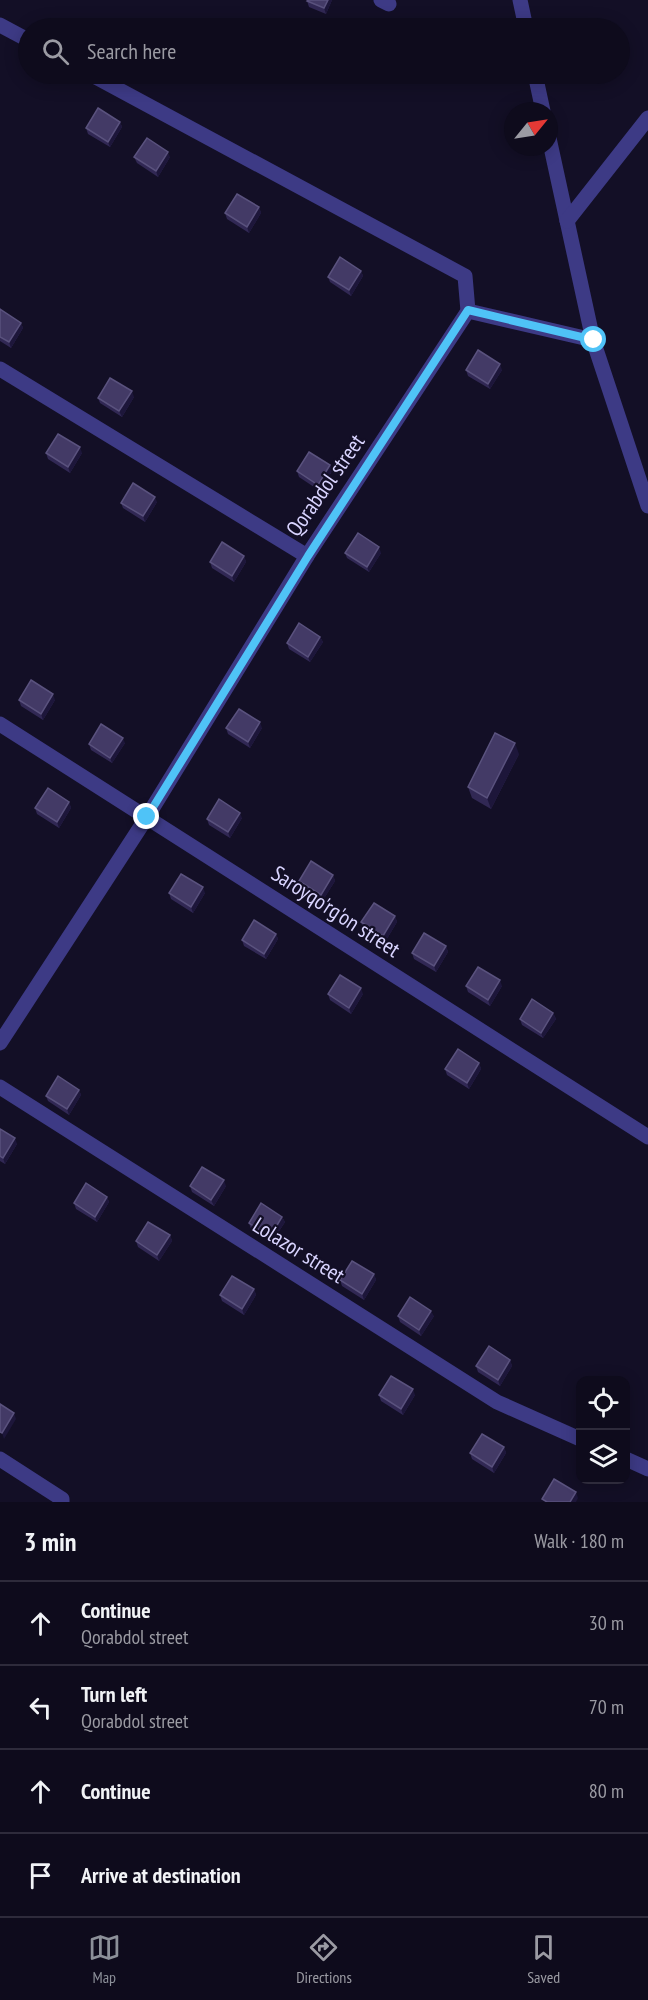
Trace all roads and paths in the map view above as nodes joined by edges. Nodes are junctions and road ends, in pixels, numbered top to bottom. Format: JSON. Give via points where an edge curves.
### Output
{"nodes":[{"id":1,"x":520,"y":0,"type":"edge"},
{"id":2,"x":524,"y":18,"type":"edge"},
{"id":3,"x":0,"y":25,"type":"edge"},
{"id":4,"x":18,"y":35,"type":"edge"},
{"id":5,"x":109,"y":84,"type":"edge"},
{"id":6,"x":537,"y":84,"type":"edge"},
{"id":7,"x":541,"y":102,"type":"edge"},
{"id":8,"x":648,"y":118,"type":"edge"},
{"id":9,"x":553,"y":156,"type":"edge"},
{"id":10,"x":567,"y":221,"type":"junction"},
{"id":11,"x":468,"y":310,"type":"junction"},
{"id":12,"x":594,"y":340,"type":"junction"},
{"id":13,"x":0,"y":369,"type":"edge"},
{"id":14,"x":648,"y":506,"type":"edge"},
{"id":15,"x":308,"y":556,"type":"junction"},
{"id":16,"x":0,"y":724,"type":"edge"},
{"id":17,"x":147,"y":817,"type":"junction"},
{"id":18,"x":0,"y":1043,"type":"edge"},
{"id":19,"x":0,"y":1087,"type":"edge"},
{"id":20,"x":648,"y":1137,"type":"edge"},
{"id":21,"x":576,"y":1437,"type":"edge"},
{"id":22,"x":0,"y":1460,"type":"edge"},
{"id":23,"x":630,"y":1461,"type":"edge"},
{"id":24,"x":648,"y":1469,"type":"edge"},
{"id":25,"x":62,"y":1502,"type":"edge"}],
"edges":[{"from":1,"to":2,"type":"street"},
{"from":3,"to":4,"type":"street"},
{"from":5,"to":11,"type":"street","via":[[465,276]]},
{"from":6,"to":7,"type":"street"},
{"from":8,"to":10,"type":"street"},
{"from":9,"to":10,"type":"street"},
{"from":10,"to":12,"type":"street"},
{"from":11,"to":12,"type":"street"},
{"from":11,"to":15,"type":"street","name":"Qorabdol street"},
{"from":12,"to":14,"type":"street"},
{"from":13,"to":15,"type":"street","name":"Qorabdol street"},
{"from":15,"to":17,"type":"street"},
{"from":16,"to":17,"type":"street","name":"Saroyqo'rg'on street"},
{"from":17,"to":18,"type":"street"},
{"from":17,"to":20,"type":"street","name":"Saroyqo'rg'on street"},
{"from":19,"to":21,"type":"street","name":"Lolazor street","via":[[497,1402]]},
{"from":22,"to":25,"type":"street"},
{"from":23,"to":24,"type":"street"}]}
